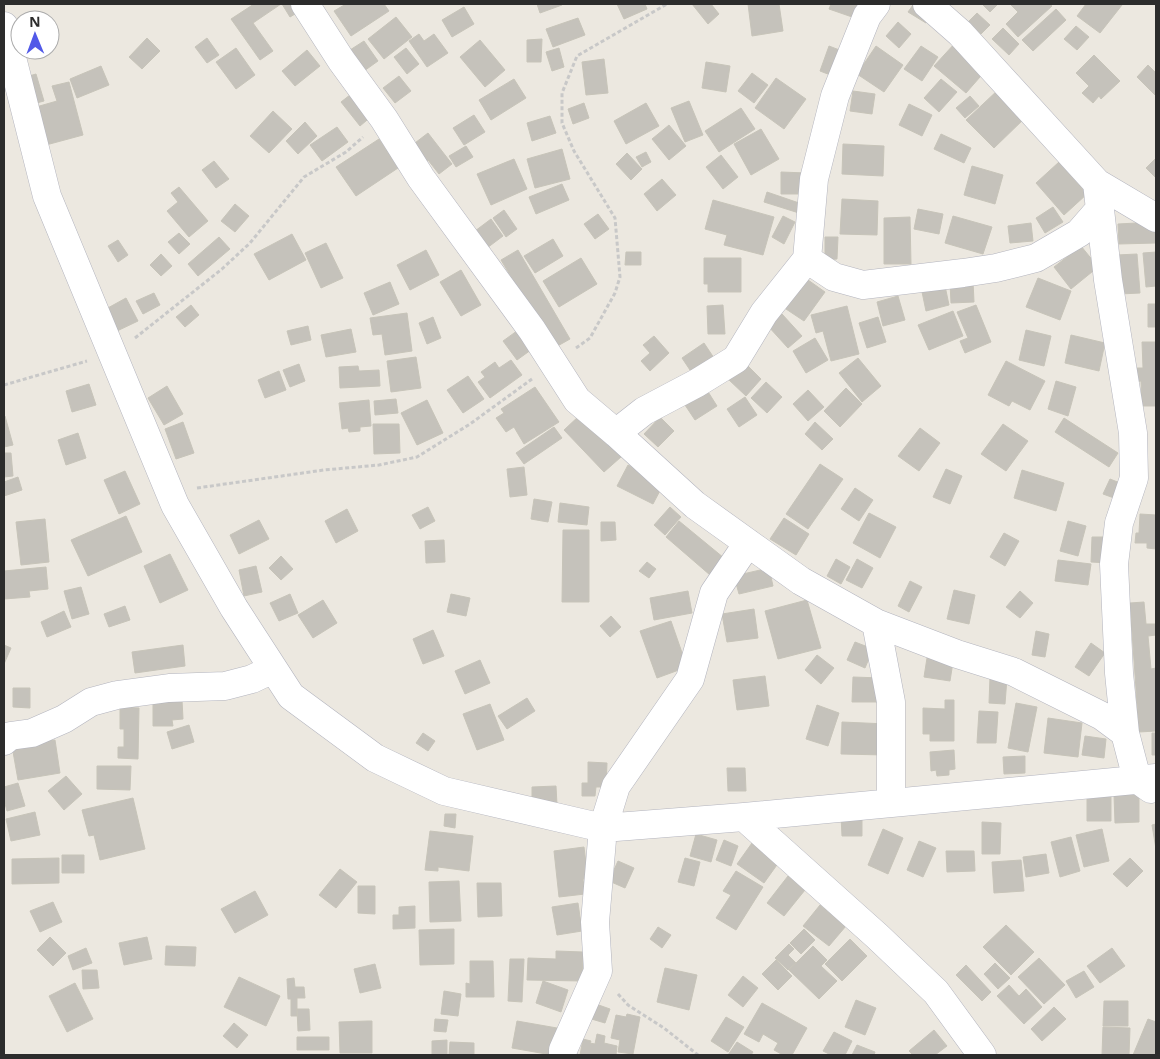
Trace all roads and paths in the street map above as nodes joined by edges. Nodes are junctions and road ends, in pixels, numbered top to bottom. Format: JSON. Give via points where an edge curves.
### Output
{"nodes":[{"id":1,"x":305,"y":4,"type":"edge"},
{"id":2,"x":876,"y":4,"type":"edge"},
{"id":3,"x":927,"y":4,"type":"edge"},
{"id":4,"x":4,"y":26,"type":"edge"},
{"id":5,"x":384,"y":119,"type":"junction"},
{"id":6,"x":1097,"y":183,"type":"junction"},
{"id":7,"x":1099,"y":210,"type":"junction"},
{"id":8,"x":1156,"y":218,"type":"edge"},
{"id":9,"x":808,"y":259,"type":"junction"},
{"id":10,"x":112,"y":354,"type":"junction"},
{"id":11,"x":4,"y":385,"type":"edge"},
{"id":12,"x":616,"y":432,"type":"junction"},
{"id":13,"x":748,"y":543,"type":"junction"},
{"id":14,"x":876,"y":623,"type":"junction"},
{"id":15,"x":274,"y":669,"type":"junction"},
{"id":16,"x":1125,"y":734,"type":"junction"},
{"id":17,"x":4,"y":741,"type":"edge"},
{"id":18,"x":1150,"y":783,"type":"edge"},
{"id":19,"x":890,"y":803,"type":"junction"},
{"id":20,"x":744,"y":817,"type":"junction"},
{"id":21,"x":603,"y":828,"type":"junction"},
{"id":22,"x":598,"y":971,"type":"junction"},
{"id":23,"x":563,"y":1055,"type":"edge"},
{"id":24,"x":698,"y":1055,"type":"edge"},
{"id":25,"x":982,"y":1055,"type":"edge"}],
"edges":[{"from":1,"to":5,"type":"street"},
{"from":2,"to":9,"type":"street","via":[[867,16],[835,96],[814,179]]},
{"from":3,"to":6,"type":"street","via":[[960,33]]},
{"from":4,"to":10,"type":"street","via":[[47,196]]},
{"from":5,"to":10,"type":"path","via":[[346,152],[304,177],[243,249]]},
{"from":5,"to":12,"type":"street","via":[[421,178],[532,330],[576,400]]},
{"from":6,"to":7,"type":"street"},
{"from":6,"to":8,"type":"street"},
{"from":7,"to":9,"type":"street","via":[[1079,233],[1036,258],[972,272],[863,285],[834,277]]},
{"from":7,"to":16,"type":"street","via":[[1133,433],[1134,478],[1119,523],[1114,564]]},
{"from":9,"to":12,"type":"street","via":[[764,312],[736,359],[644,411]]},
{"from":10,"to":11,"type":"path"},
{"from":10,"to":15,"type":"street","via":[[175,505],[234,608]]},
{"from":12,"to":13,"type":"street","via":[[695,504]]},
{"from":13,"to":14,"type":"street","via":[[801,581]]},
{"from":13,"to":21,"type":"street","via":[[714,593],[690,679],[616,786]]},
{"from":14,"to":16,"type":"street","via":[[1014,672],[1102,716]]},
{"from":14,"to":19,"type":"street","via":[[891,702]]},
{"from":15,"to":17,"type":"street","via":[[225,686],[169,688],[109,697],[91,702],[32,733],[10,736]]},
{"from":15,"to":21,"type":"street","via":[[291,696],[383,762],[444,791]]},
{"from":16,"to":18,"type":"street"},
{"from":18,"to":19,"type":"street"},
{"from":19,"to":20,"type":"street"},
{"from":20,"to":21,"type":"street"},
{"from":20,"to":25,"type":"street","via":[[936,992]]},
{"from":21,"to":22,"type":"street","via":[[594,922]]},
{"from":22,"to":23,"type":"street"},
{"from":22,"to":24,"type":"path","via":[[628,1004]]}]}
